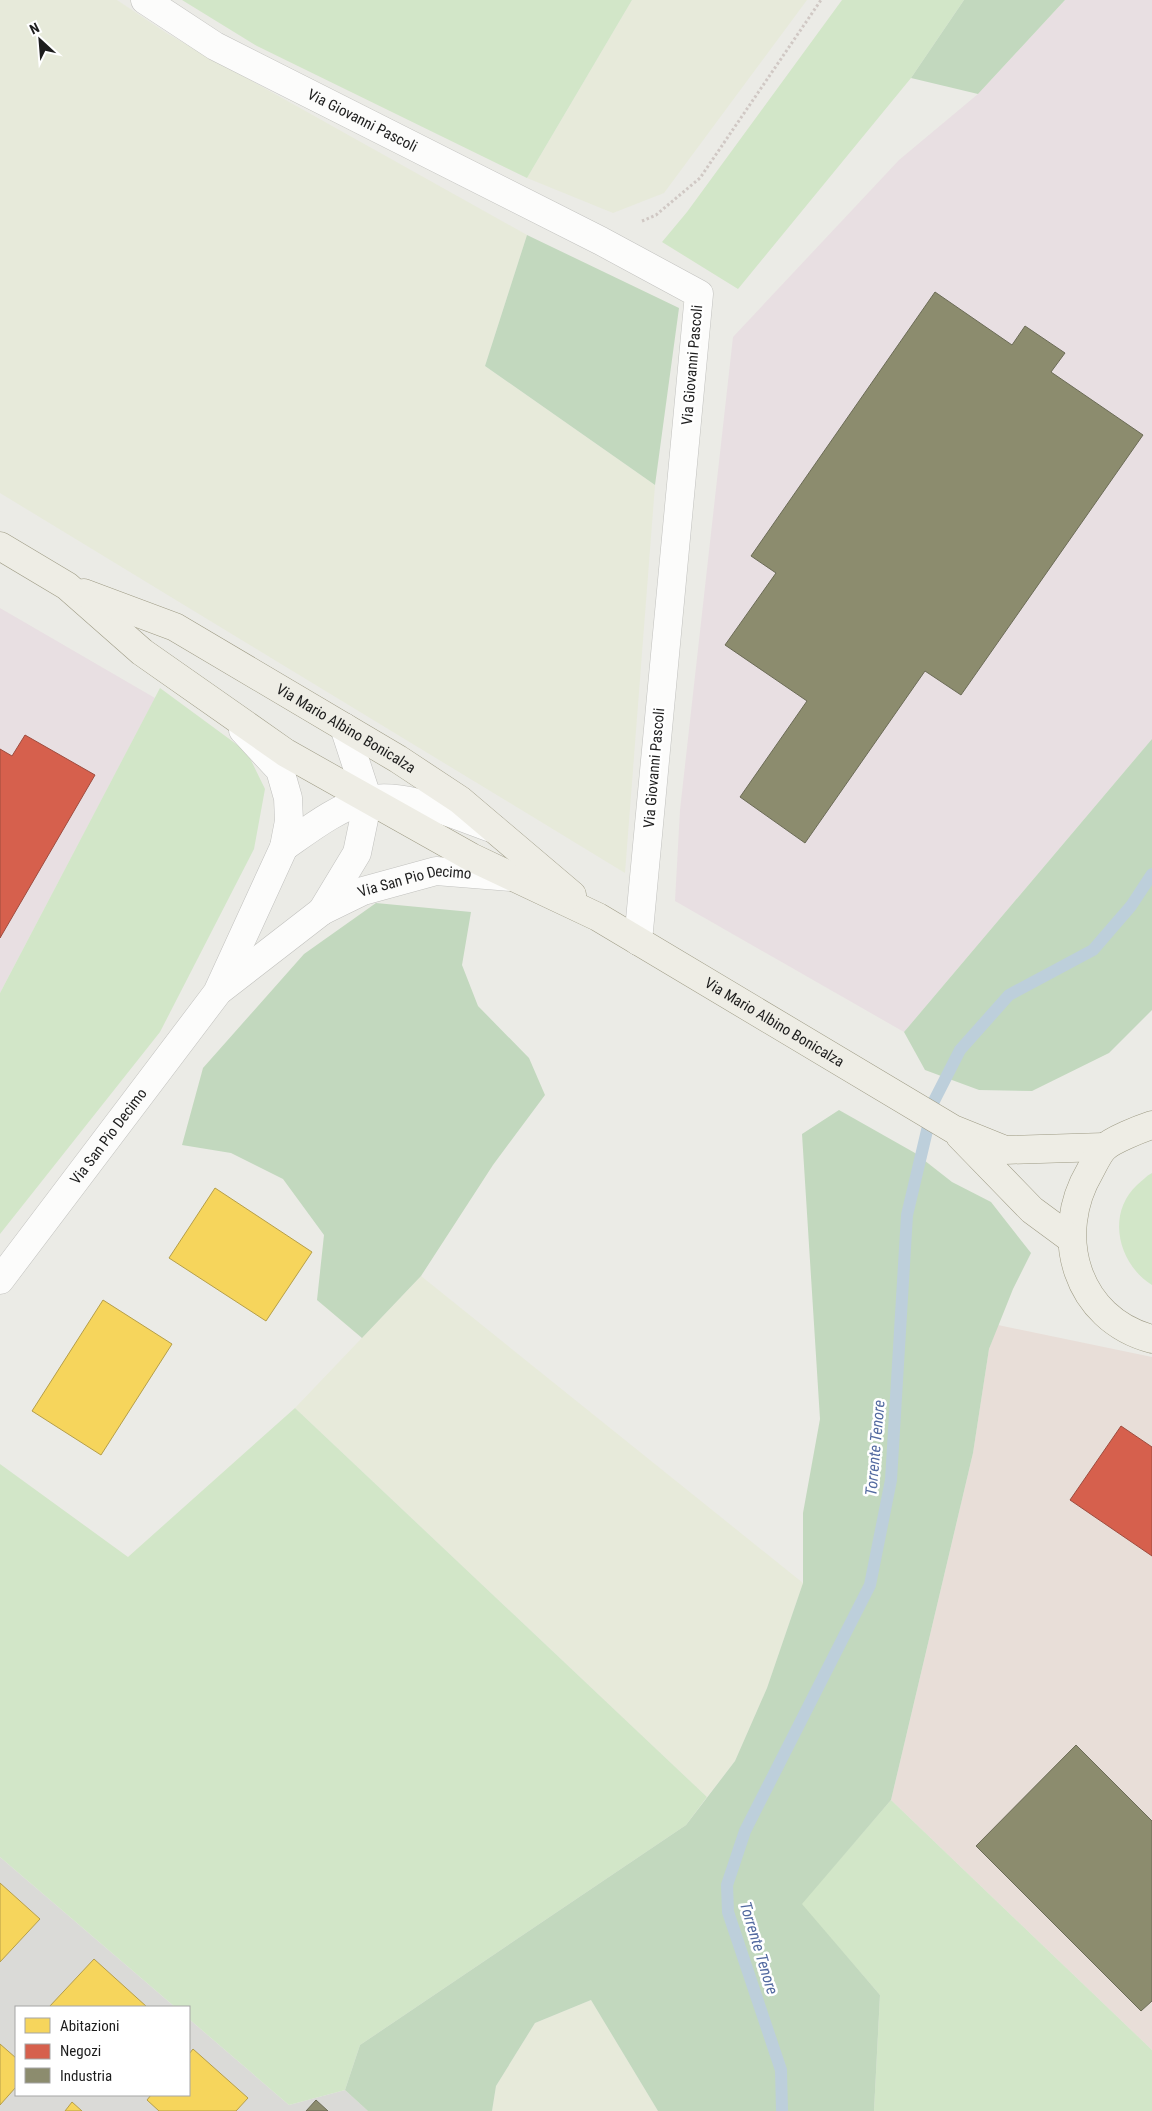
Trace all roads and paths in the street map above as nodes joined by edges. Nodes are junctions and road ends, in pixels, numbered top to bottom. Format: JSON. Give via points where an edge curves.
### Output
{"nodes":[{"id":1,"x":145,"y":0,"type":"edge"},
{"id":2,"x":821,"y":0,"type":"edge"},
{"id":3,"x":601,"y":241,"type":"junction"},
{"id":4,"x":0,"y":546,"type":"edge"},
{"id":5,"x":66,"y":586,"type":"junction"},
{"id":6,"x":225,"y":710,"type":"junction"},
{"id":7,"x":344,"y":727,"type":"junction"},
{"id":8,"x":368,"y":800,"type":"junction"},
{"id":9,"x":498,"y":830,"type":"junction"},
{"id":10,"x":284,"y":847,"type":"junction"},
{"id":11,"x":512,"y":877,"type":"junction"},
{"id":12,"x":322,"y":911,"type":"junction"},
{"id":13,"x":598,"y":917,"type":"junction"},
{"id":14,"x":638,"y":941,"type":"junction"},
{"id":15,"x":217,"y":993,"type":"junction"},
{"id":16,"x":1152,"y":1125,"type":"edge"},
{"id":17,"x":953,"y":1129,"type":"junction"},
{"id":18,"x":1104,"y":1148,"type":"junction"},
{"id":19,"x":1070,"y":1238,"type":"junction"},
{"id":20,"x":0,"y":1280,"type":"edge"},
{"id":21,"x":1152,"y":1339,"type":"edge"}],
"edges":[{"from":1,"to":3,"type":"street","name":"Via Giovanni Pascoli","via":[[215,46]]},
{"from":2,"to":3,"type":"path","via":[[700,178],[656,215]]},
{"from":3,"to":14,"type":"street","name":"Via Giovanni Pascoli","via":[[699,294]]},
{"from":4,"to":5,"type":"main road","name":"Via Mario Albino Bonicalza"},
{"from":5,"to":6,"type":"main road","name":"Via Mario Albino Bonicalza","via":[[142,652]]},
{"from":5,"to":7,"type":"main road","name":"Via Mario Albino Bonicalza","via":[[176,628]]},
{"from":6,"to":8,"type":"main road","name":"Via Mario Albino Bonicalza","via":[[286,753]]},
{"from":6,"to":10,"type":"street","name":"Via San Pio Decimo","via":[[280,770],[288,798],[289,821]]},
{"from":7,"to":8,"type":"street","name":"Via San Pio Decimo"},
{"from":7,"to":9,"type":"main road","name":"Via Mario Albino Bonicalza","via":[[460,800]]},
{"from":8,"to":9,"type":"street","via":[[409,800]]},
{"from":8,"to":10,"type":"street","via":[[337,813]]},
{"from":8,"to":11,"type":"main road","name":"Via Mario Albino Bonicalza","via":[[471,858]]},
{"from":8,"to":12,"type":"street","name":"Via San Pio Decimo","via":[[357,853]]},
{"from":9,"to":13,"type":"main road","name":"Via Mario Albino Bonicalza"},
{"from":10,"to":15,"type":"street","name":"Via San Pio Decimo"},
{"from":11,"to":12,"type":"street","name":"Via San Pio Decimo","via":[[436,871],[363,890]]},
{"from":11,"to":13,"type":"main road","name":"Via Mario Albino Bonicalza"},
{"from":12,"to":15,"type":"street","name":"Via San Pio Decimo"},
{"from":13,"to":14,"type":"main road","name":"Via Mario Albino Bonicalza"},
{"from":14,"to":17,"type":"main road","name":"Via Mario Albino Bonicalza"},
{"from":15,"to":20,"type":"street","name":"Via San Pio Decimo"},
{"from":16,"to":18,"type":"main road"},
{"from":17,"to":18,"type":"main road","name":"Via Mario Albino Bonicalza","via":[[1005,1150]]},
{"from":17,"to":19,"type":"main road","name":"Via Mario Albino Bonicalza","via":[[1032,1210]]},
{"from":18,"to":19,"type":"main road","via":[[1079,1189]]},
{"from":19,"to":21,"type":"main road","via":[[1078,1277],[1102,1312],[1134,1334]]}]}
